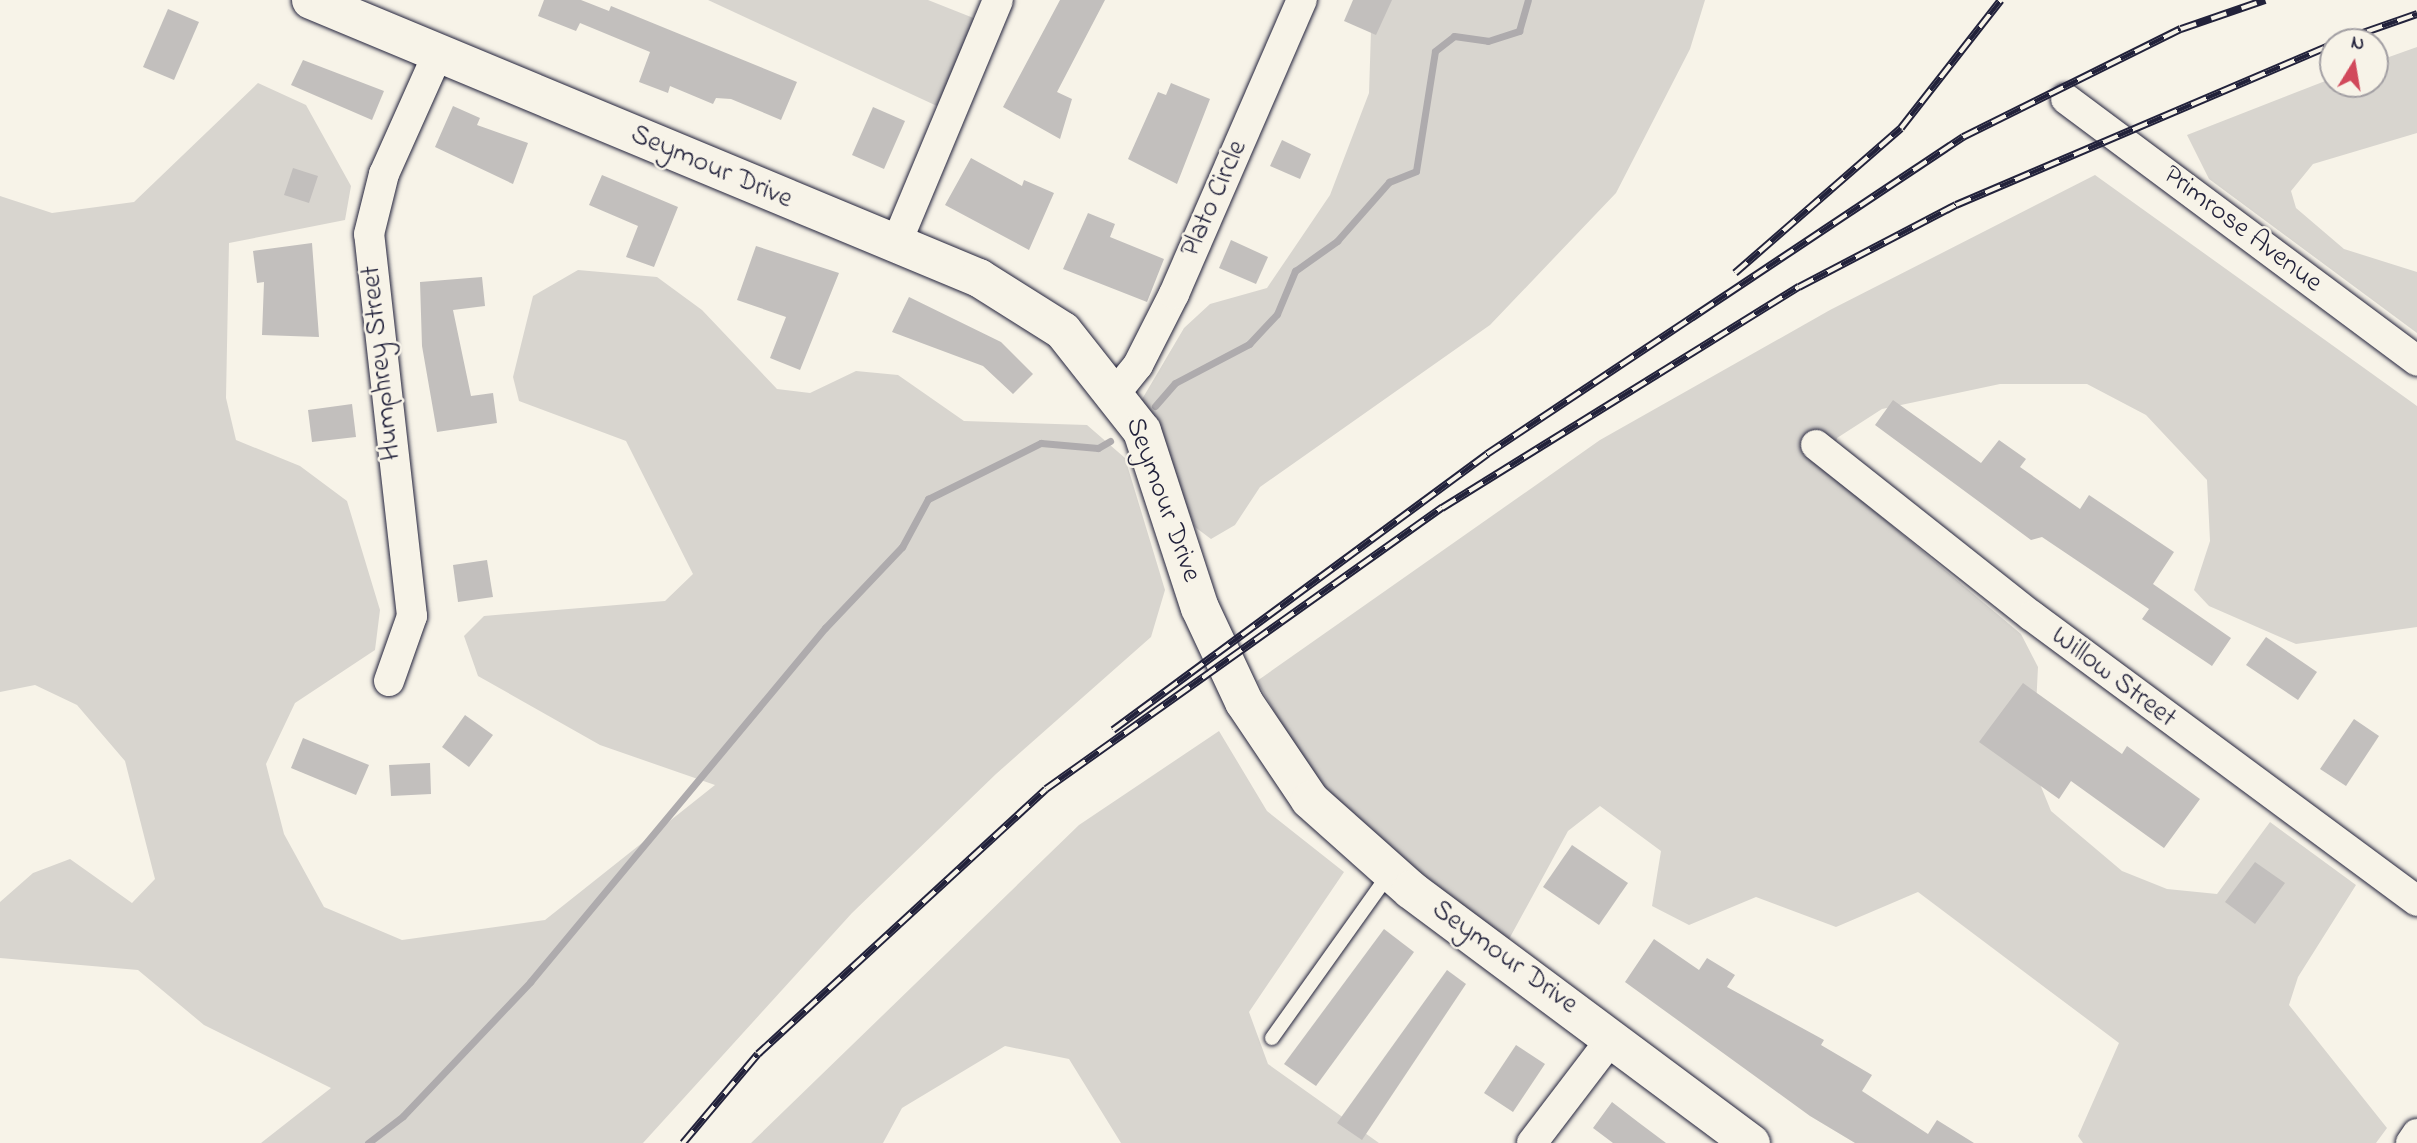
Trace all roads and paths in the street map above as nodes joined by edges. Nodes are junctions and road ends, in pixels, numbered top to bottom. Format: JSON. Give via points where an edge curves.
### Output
{"nodes":[{"id":1,"x":311,"y":0,"type":"edge"},
{"id":2,"x":998,"y":0,"type":"edge"},
{"id":3,"x":1302,"y":0,"type":"edge"},
{"id":4,"x":438,"y":53,"type":"junction"},
{"id":5,"x":2066,"y":99,"type":"dead end"},
{"id":6,"x":896,"y":244,"type":"junction"},
{"id":7,"x":2417,"y":361,"type":"edge"},
{"id":8,"x":1117,"y":391,"type":"junction"},
{"id":9,"x":1816,"y":445,"type":"dead end"},
{"id":10,"x":389,"y":681,"type":"dead end"},
{"id":11,"x":1390,"y":873,"type":"junction"},
{"id":12,"x":2417,"y":901,"type":"edge"},
{"id":13,"x":1272,"y":1038,"type":"dead end"},
{"id":14,"x":1612,"y":1038,"type":"junction"},
{"id":15,"x":2417,"y":1134,"type":"edge"},
{"id":16,"x":1532,"y":1143,"type":"edge"},
{"id":17,"x":1751,"y":1143,"type":"edge"},
{"id":18,"x":2411,"y":1143,"type":"edge"}],
"edges":[{"from":1,"to":4,"type":"street","name":"Seymour Drive"},
{"from":2,"to":6,"type":"street"},
{"from":3,"to":8,"type":"street","name":"Plato Circle","via":[[1174,294],[1138,365]]},
{"from":4,"to":6,"type":"street","name":"Seymour Drive"},
{"from":4,"to":10,"type":"street","name":"Humphrey Street","via":[[384,174],[369,234],[412,616]]},
{"from":5,"to":7,"type":"street","name":"Primrose Avenue"},
{"from":6,"to":8,"type":"street","name":"Seymour Drive","via":[[979,278],[1044,316]]},
{"from":8,"to":11,"type":"street","name":"Seymour Drive","via":[[1142,431],[1200,608],[1244,702],[1310,800]]},
{"from":9,"to":12,"type":"street","name":"Willow Street","via":[[2032,616]]},
{"from":11,"to":13,"type":"lane"},
{"from":11,"to":14,"type":"street","name":"Seymour Drive"},
{"from":14,"to":16,"type":"street"},
{"from":14,"to":17,"type":"street","name":"Seymour Drive"},
{"from":15,"to":18,"type":"street"}]}
